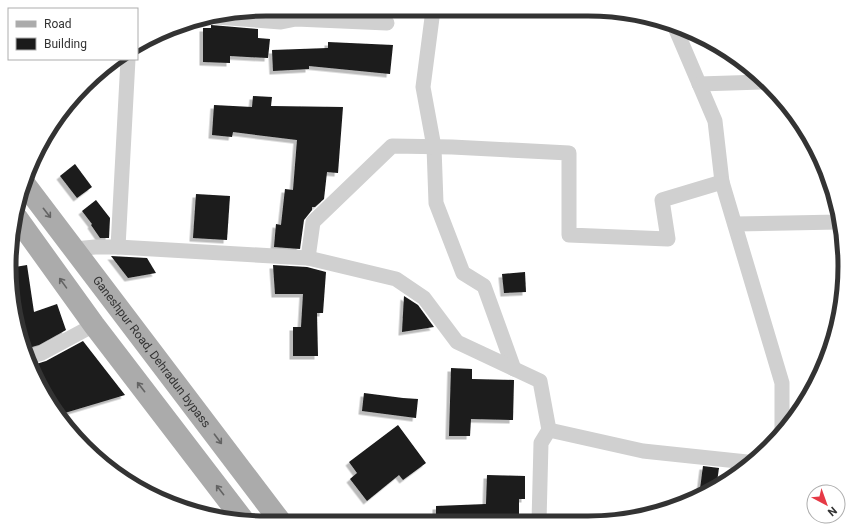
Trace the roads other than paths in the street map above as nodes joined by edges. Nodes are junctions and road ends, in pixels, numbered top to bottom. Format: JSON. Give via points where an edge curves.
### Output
{"nodes":[{"id":1,"x":432,"y":16,"type":"edge"},
{"id":2,"x":232,"y":18,"type":"edge"},
{"id":3,"x":387,"y":23,"type":"dead end"},
{"id":4,"x":677,"y":32,"type":"edge"},
{"id":5,"x":128,"y":60,"type":"edge"},
{"id":6,"x":758,"y":82,"type":"edge"},
{"id":7,"x":699,"y":84,"type":"junction"},
{"id":8,"x":434,"y":147,"type":"junction"},
{"id":9,"x":722,"y":182,"type":"junction"},
{"id":10,"x":28,"y":189,"type":"edge"},
{"id":11,"x":20,"y":222,"type":"edge"},
{"id":12,"x":834,"y":222,"type":"edge"},
{"id":13,"x":735,"y":224,"type":"junction"},
{"id":14,"x":118,"y":247,"type":"junction"},
{"id":15,"x":75,"y":249,"type":"junction"},
{"id":16,"x":308,"y":258,"type":"junction"},
{"id":17,"x":94,"y":325,"type":"junction"},
{"id":18,"x":33,"y":356,"type":"edge"},
{"id":19,"x":514,"y":369,"type":"junction"},
{"id":20,"x":782,"y":423,"type":"edge"},
{"id":21,"x":549,"y":430,"type":"junction"},
{"id":22,"x":743,"y":462,"type":"edge"},
{"id":23,"x":239,"y":514,"type":"edge"},
{"id":24,"x":276,"y":516,"type":"edge"},
{"id":25,"x":539,"y":516,"type":"edge"}],
"edges":[{"from":1,"to":8,"type":"street","via":[[423,87]]},
{"from":2,"to":3,"type":"street","via":[[281,22],[296,19]]},
{"from":4,"to":7,"type":"street"},
{"from":5,"to":14,"type":"street"},
{"from":6,"to":7,"type":"street"},
{"from":7,"to":9,"type":"street","via":[[715,121]]},
{"from":8,"to":9,"type":"street","via":[[569,153],[569,236],[668,239],[662,200]]},
{"from":8,"to":16,"type":"street","via":[[392,146],[314,222]]},
{"from":8,"to":19,"type":"street","via":[[436,203],[463,273],[484,286]]},
{"from":9,"to":13,"type":"street"},
{"from":10,"to":15,"type":"main road","name":"Ganeshpur Road, Dehradun bypass","one_way":true},
{"from":17,"to":11,"type":"main road","one_way":true},
{"from":12,"to":13,"type":"street"},
{"from":13,"to":20,"type":"street","via":[[782,383]]},
{"from":14,"to":15,"type":"street"},
{"from":14,"to":16,"type":"street"},
{"from":15,"to":24,"type":"main road","name":"Ganeshpur Road, Dehradun bypass","one_way":true},
{"from":16,"to":19,"type":"street","via":[[396,279],[424,298],[457,342]]},
{"from":17,"to":18,"type":"street"},
{"from":23,"to":17,"type":"main road","one_way":true},
{"from":19,"to":21,"type":"street","via":[[540,381]]},
{"from":21,"to":22,"type":"street","via":[[643,451]]},
{"from":21,"to":25,"type":"street","via":[[541,443]]}]}
